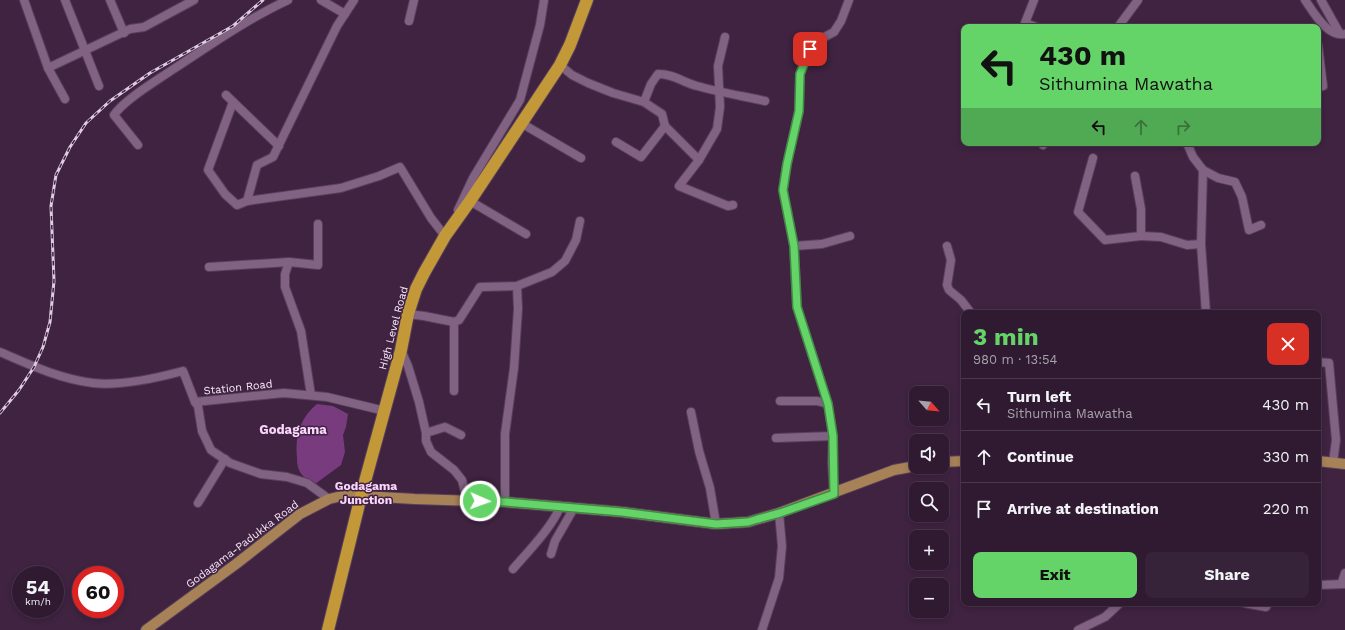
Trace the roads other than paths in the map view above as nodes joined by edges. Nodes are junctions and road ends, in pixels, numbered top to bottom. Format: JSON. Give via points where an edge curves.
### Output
{"nodes":[{"id":1,"x":24,"y":0,"type":"edge"},
{"id":2,"x":65,"y":0,"type":"edge"},
{"id":3,"x":110,"y":0,"type":"edge"},
{"id":4,"x":194,"y":0,"type":"edge"},
{"id":5,"x":288,"y":0,"type":"edge"},
{"id":6,"x":321,"y":0,"type":"edge"},
{"id":7,"x":354,"y":0,"type":"edge"},
{"id":8,"x":414,"y":0,"type":"edge"},
{"id":9,"x":544,"y":0,"type":"edge"},
{"id":10,"x":587,"y":0,"type":"edge"},
{"id":11,"x":849,"y":0,"type":"edge"},
{"id":12,"x":1034,"y":0,"type":"edge"},
{"id":13,"x":1138,"y":0,"type":"edge"},
{"id":14,"x":1305,"y":0,"type":"edge"},
{"id":15,"x":1321,"y":0,"type":"edge"},
{"id":16,"x":345,"y":14,"type":"junction"},
{"id":17,"x":409,"y":21,"type":"dead end"},
{"id":18,"x":1028,"y":24,"type":"edge"},
{"id":19,"x":1120,"y":24,"type":"edge"},
{"id":20,"x":1327,"y":29,"type":"junction"},
{"id":21,"x":1321,"y":31,"type":"edge"},
{"id":22,"x":124,"y":32,"type":"junction"},
{"id":23,"x":1343,"y":35,"type":"edge"},
{"id":24,"x":724,"y":37,"type":"dead end"},
{"id":25,"x":84,"y":50,"type":"junction"},
{"id":26,"x":560,"y":66,"type":"junction"},
{"id":27,"x":1321,"y":66,"type":"edge"},
{"id":28,"x":48,"y":68,"type":"junction"},
{"id":29,"x":99,"y":86,"type":"dead end"},
{"id":30,"x":1321,"y":86,"type":"edge"},
{"id":31,"x":719,"y":92,"type":"junction"},
{"id":32,"x":226,"y":95,"type":"dead end"},
{"id":33,"x":65,"y":98,"type":"dead end"},
{"id":34,"x":765,"y":101,"type":"dead end"},
{"id":35,"x":233,"y":102,"type":"junction"},
{"id":36,"x":644,"y":102,"type":"junction"},
{"id":37,"x":521,"y":123,"type":"junction"},
{"id":38,"x":665,"y":126,"type":"junction"},
{"id":39,"x":616,"y":142,"type":"dead end"},
{"id":40,"x":138,"y":145,"type":"dead end"},
{"id":41,"x":279,"y":146,"type":"junction"},
{"id":42,"x":1188,"y":146,"type":"edge"},
{"id":43,"x":581,"y":158,"type":"dead end"},
{"id":44,"x":1093,"y":158,"type":"dead end"},
{"id":45,"x":699,"y":160,"type":"junction"},
{"id":46,"x":1203,"y":170,"type":"junction"},
{"id":47,"x":1135,"y":176,"type":"dead end"},
{"id":48,"x":470,"y":200,"type":"junction"},
{"id":49,"x":247,"y":201,"type":"junction"},
{"id":50,"x":733,"y":205,"type":"dead end"},
{"id":51,"x":580,"y":221,"type":"dead end"},
{"id":52,"x":318,"y":224,"type":"dead end"},
{"id":53,"x":1261,"y":225,"type":"dead end"},
{"id":54,"x":448,"y":232,"type":"junction"},
{"id":55,"x":526,"y":234,"type":"dead end"},
{"id":56,"x":850,"y":236,"type":"dead end"},
{"id":57,"x":1141,"y":236,"type":"junction"},
{"id":58,"x":1201,"y":244,"type":"junction"},
{"id":59,"x":794,"y":246,"type":"junction"},
{"id":60,"x":947,"y":246,"type":"dead end"},
{"id":61,"x":289,"y":262,"type":"junction"},
{"id":62,"x":209,"y":267,"type":"dead end"},
{"id":63,"x":517,"y":286,"type":"junction"},
{"id":64,"x":969,"y":310,"type":"edge"},
{"id":65,"x":1206,"y":310,"type":"edge"},
{"id":66,"x":408,"y":314,"type":"junction"},
{"id":67,"x":454,"y":322,"type":"junction"},
{"id":68,"x":401,"y":350,"type":"junction"},
{"id":69,"x":0,"y":352,"type":"edge"},
{"id":70,"x":1321,"y":362,"type":"edge"},
{"id":71,"x":454,"y":391,"type":"dead end"},
{"id":72,"x":311,"y":395,"type":"junction"},
{"id":73,"x":780,"y":401,"type":"dead end"},
{"id":74,"x":195,"y":402,"type":"junction"},
{"id":75,"x":828,"y":404,"type":"junction"},
{"id":76,"x":385,"y":411,"type":"junction"},
{"id":77,"x":691,"y":412,"type":"dead end"},
{"id":78,"x":426,"y":434,"type":"junction"},
{"id":79,"x":462,"y":435,"type":"dead end"},
{"id":80,"x":833,"y":436,"type":"junction"},
{"id":81,"x":776,"y":438,"type":"dead end"},
{"id":82,"x":225,"y":459,"type":"junction"},
{"id":83,"x":961,"y":461,"type":"edge"},
{"id":84,"x":1321,"y":461,"type":"edge"},
{"id":85,"x":949,"y":462,"type":"edge"},
{"id":86,"x":1333,"y":463,"type":"junction"},
{"id":87,"x":1345,"y":464,"type":"edge"},
{"id":88,"x":909,"y":467,"type":"edge"},
{"id":89,"x":834,"y":494,"type":"junction"},
{"id":90,"x":361,"y":496,"type":"junction"},
{"id":91,"x":329,"y":499,"type":"junction"},
{"id":92,"x":467,"y":500,"type":"junction"},
{"id":93,"x":506,"y":502,"type":"junction"},
{"id":94,"x":198,"y":504,"type":"dead end"},
{"id":95,"x":560,"y":506,"type":"junction"},
{"id":96,"x":574,"y":508,"type":"junction"},
{"id":97,"x":780,"y":513,"type":"junction"},
{"id":98,"x":716,"y":524,"type":"junction"},
{"id":99,"x":550,"y":554,"type":"dead end"},
{"id":100,"x":513,"y":569,"type":"dead end"},
{"id":101,"x":1345,"y":573,"type":"edge"},
{"id":102,"x":1345,"y":584,"type":"edge"},
{"id":103,"x":1321,"y":585,"type":"edge"},
{"id":104,"x":1117,"y":606,"type":"edge"},
{"id":105,"x":146,"y":630,"type":"edge"},
{"id":106,"x":328,"y":630,"type":"edge"},
{"id":107,"x":762,"y":630,"type":"edge"},
{"id":108,"x":1078,"y":630,"type":"edge"}],
"edges":[{"from":1,"to":28,"type":"street"},
{"from":2,"to":25,"type":"street"},
{"from":3,"to":22,"type":"street"},
{"from":4,"to":22,"type":"street","via":[[144,27]]},
{"from":5,"to":40,"type":"street","via":[[221,38],[119,108],[114,115]]},
{"from":6,"to":16,"type":"street"},
{"from":7,"to":16,"type":"street"},
{"from":8,"to":17,"type":"street"},
{"from":9,"to":54,"type":"street","via":[[520,100],[473,178]]},
{"from":10,"to":26,"type":"highway","name":"High Level Road"},
{"from":11,"to":59,"type":"street","via":[[834,32],[817,41],[810,49],[800,74],[799,111],[783,190]]},
{"from":12,"to":18,"type":"street","via":[[1025,23]]},
{"from":13,"to":19,"type":"street"},
{"from":14,"to":20,"type":"street"},
{"from":15,"to":23,"type":"street","via":[[1332,23]]},
{"from":16,"to":41,"type":"street"},
{"from":20,"to":21,"type":"street"},
{"from":20,"to":23,"type":"street"},
{"from":22,"to":25,"type":"street"},
{"from":24,"to":31,"type":"street","via":[[718,66]]},
{"from":25,"to":28,"type":"street"},
{"from":25,"to":29,"type":"street"},
{"from":26,"to":36,"type":"street","via":[[588,83]]},
{"from":26,"to":37,"type":"highway","name":"High Level Road"},
{"from":27,"to":30,"type":"street","via":[[1324,86]]},
{"from":28,"to":33,"type":"street"},
{"from":31,"to":34,"type":"street"},
{"from":31,"to":36,"type":"street","via":[[668,74],[658,74]]},
{"from":31,"to":45,"type":"street","via":[[717,129]]},
{"from":32,"to":35,"type":"street"},
{"from":35,"to":41,"type":"street"},
{"from":35,"to":49,"type":"street","via":[[208,170],[225,194],[237,205]]},
{"from":36,"to":38,"type":"street","via":[[662,114]]},
{"from":37,"to":43,"type":"street"},
{"from":37,"to":48,"type":"highway","name":"High Level Road"},
{"from":38,"to":39,"type":"street","via":[[641,157]]},
{"from":38,"to":45,"type":"street"},
{"from":41,"to":49,"type":"street","via":[[273,157],[257,165]]},
{"from":42,"to":46,"type":"street"},
{"from":44,"to":57,"type":"street","via":[[1078,212],[1105,240]]},
{"from":45,"to":50,"type":"street","via":[[679,186],[728,206]]},
{"from":46,"to":53,"type":"street","via":[[1218,178],[1235,182],[1242,197],[1249,230]]},
{"from":46,"to":58,"type":"street"},
{"from":47,"to":57,"type":"street","via":[[1141,209]]},
{"from":48,"to":54,"type":"highway","name":"High Level Road"},
{"from":48,"to":55,"type":"street"},
{"from":49,"to":54,"type":"street","via":[[341,188],[400,167],[431,218]]},
{"from":51,"to":63,"type":"street","via":[[576,240],[565,261],[552,272]]},
{"from":52,"to":61,"type":"street","via":[[318,264]]},
{"from":54,"to":66,"type":"highway","name":"High Level Road","via":[[416,289]]},
{"from":56,"to":59,"type":"street","via":[[822,244]]},
{"from":57,"to":58,"type":"street","via":[[1161,237],[1187,245]]},
{"from":58,"to":65,"type":"street"},
{"from":59,"to":75,"type":"street","via":[[797,307]]},
{"from":60,"to":64,"type":"street","via":[[951,260],[947,285]]},
{"from":61,"to":62,"type":"street"},
{"from":61,"to":72,"type":"street","via":[[284,274],[285,287],[301,331]]},
{"from":63,"to":67,"type":"street","via":[[480,287],[459,320]]},
{"from":63,"to":93,"type":"street","via":[[514,368],[505,434]]},
{"from":66,"to":67,"type":"street"},
{"from":66,"to":68,"type":"highway","name":"High Level Road"},
{"from":67,"to":71,"type":"street"},
{"from":68,"to":76,"type":"highway","name":"High Level Road"},
{"from":68,"to":78,"type":"street","via":[[419,402]]},
{"from":69,"to":74,"type":"street","name":"Station Road","via":[[34,367],[93,383],[137,380],[183,371]]},
{"from":70,"to":86,"type":"street","via":[[1328,363],[1336,440]]},
{"from":72,"to":74,"type":"street","name":"Station Road","via":[[284,393]]},
{"from":72,"to":76,"type":"street","name":"Station Road"},
{"from":73,"to":75,"type":"street","via":[[818,401]]},
{"from":74,"to":82,"type":"street","via":[[202,431],[211,450]]},
{"from":75,"to":80,"type":"street"},
{"from":76,"to":90,"type":"highway","name":"High Level Road"},
{"from":77,"to":98,"type":"street"},
{"from":78,"to":79,"type":"street","via":[[445,426]]},
{"from":78,"to":92,"type":"street","via":[[431,452],[454,470],[462,480]]},
{"from":80,"to":81,"type":"street"},
{"from":80,"to":89,"type":"street"},
{"from":82,"to":91,"type":"street","via":[[261,474],[307,483]]},
{"from":82,"to":94,"type":"street"},
{"from":83,"to":85,"type":"main road"},
{"from":84,"to":86,"type":"main road"},
{"from":86,"to":87,"type":"main road"},
{"from":88,"to":89,"type":"main road","name":"Godagama-Padukka Road","via":[[894,470]]},
{"from":89,"to":97,"type":"main road","name":"Godagama-Padukka Road"},
{"from":90,"to":91,"type":"main road","name":"Godagama-Padukka Road","via":[[346,495]]},
{"from":90,"to":92,"type":"main road","name":"Godagama-Padukka Road"},
{"from":90,"to":106,"type":"highway","name":"High Level Road"},
{"from":91,"to":105,"type":"main road","name":"Godagama-Padukka Road","via":[[300,514]]},
{"from":92,"to":93,"type":"main road","name":"Godagama-Padukka Road"},
{"from":93,"to":95,"type":"main road","name":"Godagama-Padukka Road"},
{"from":95,"to":96,"type":"main road","name":"Godagama-Padukka Road"},
{"from":95,"to":100,"type":"street","via":[[550,525]]},
{"from":96,"to":98,"type":"main road","name":"Godagama-Padukka Road"},
{"from":96,"to":99,"type":"street"},
{"from":97,"to":98,"type":"main road","name":"Godagama-Padukka Road","via":[[748,522]]},
{"from":97,"to":107,"type":"street","via":[[782,546],[779,578]]},
{"from":101,"to":102,"type":"street","via":[[1342,582]]},
{"from":102,"to":103,"type":"street"},
{"from":104,"to":108,"type":"street","via":[[1105,617]]}]}
